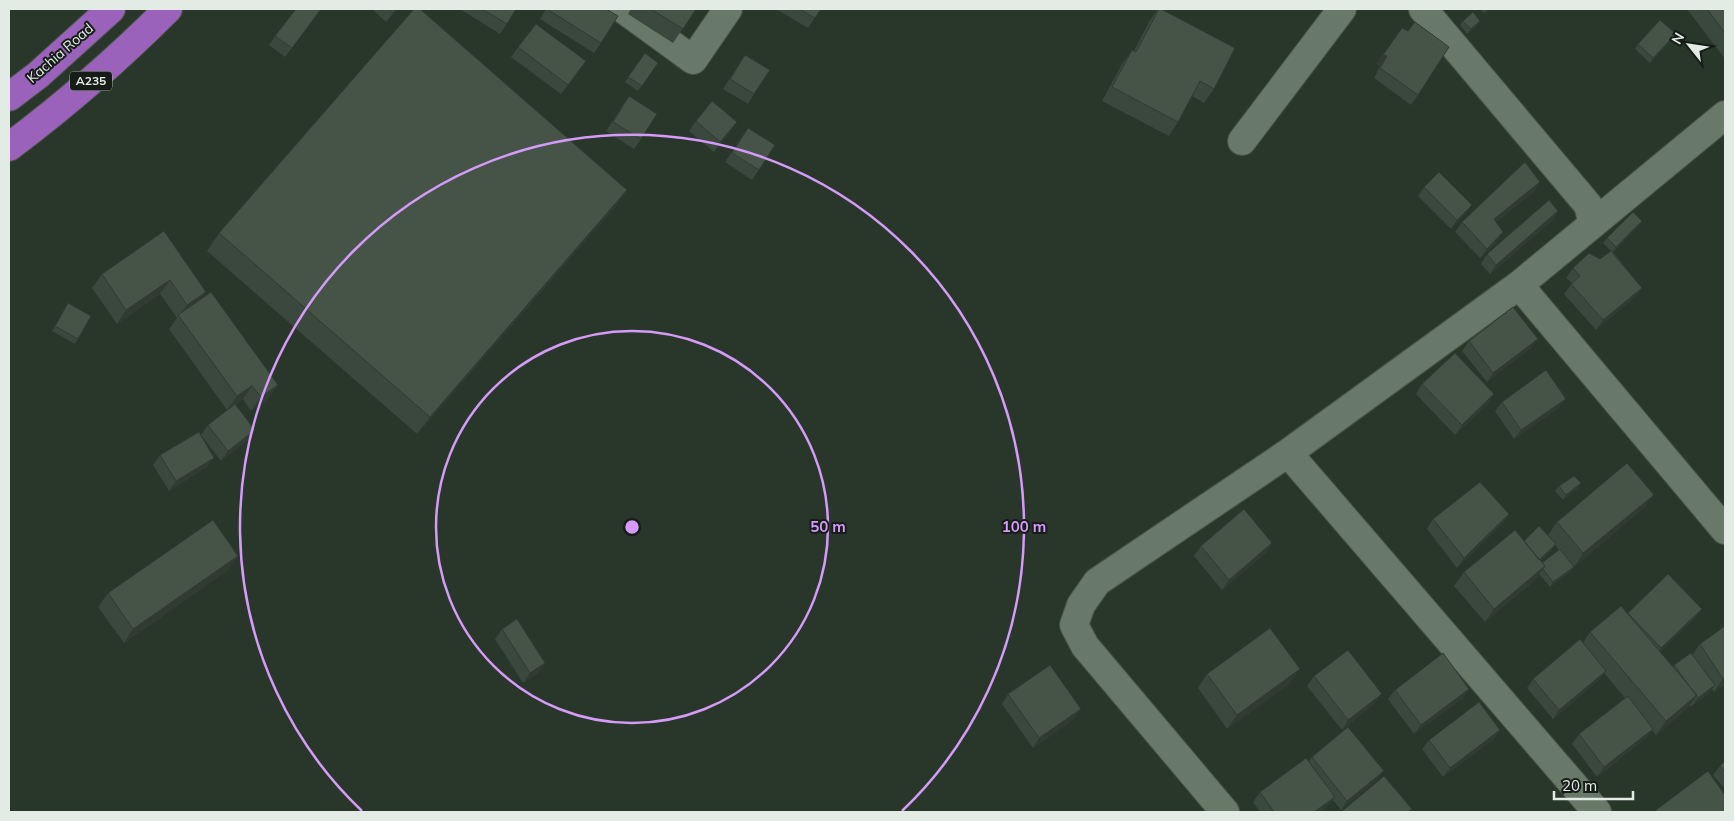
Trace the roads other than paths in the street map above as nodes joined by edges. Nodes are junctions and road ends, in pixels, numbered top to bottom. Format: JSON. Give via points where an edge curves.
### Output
{"nodes":[{"id":1,"x":111,"y":9,"type":"edge"},
{"id":2,"x":168,"y":9,"type":"edge"},
{"id":3,"x":623,"y":9,"type":"edge"},
{"id":4,"x":728,"y":9,"type":"edge"},
{"id":5,"x":1342,"y":9,"type":"edge"},
{"id":6,"x":1423,"y":9,"type":"edge"},
{"id":7,"x":9,"y":96,"type":"edge"},
{"id":8,"x":1725,"y":115,"type":"edge"},
{"id":9,"x":1242,"y":141,"type":"dead end"},
{"id":10,"x":9,"y":147,"type":"edge"},
{"id":11,"x":1593,"y":224,"type":"junction"},
{"id":12,"x":1519,"y":285,"type":"junction"},
{"id":13,"x":1288,"y":453,"type":"junction"},
{"id":14,"x":1725,"y":530,"type":"edge"},
{"id":15,"x":1226,"y":812,"type":"edge"},
{"id":16,"x":1597,"y":812,"type":"edge"}],
"edges":[{"from":1,"to":7,"type":"highway","name":"Kachia Road","number":"A235","via":[[38,75]]},
{"from":2,"to":10,"type":"highway","number":"A235","via":[[125,51]]},
{"from":3,"to":4,"type":"street","via":[[693,60]]},
{"from":5,"to":9,"type":"street"},
{"from":6,"to":11,"type":"street","via":[[1588,205]]},
{"from":8,"to":11,"type":"street"},
{"from":11,"to":12,"type":"street"},
{"from":12,"to":13,"type":"street"},
{"from":12,"to":14,"type":"street"},
{"from":13,"to":15,"type":"street","via":[[1097,582],[1081,605],[1074,625],[1085,646]]},
{"from":13,"to":16,"type":"street"}]}
